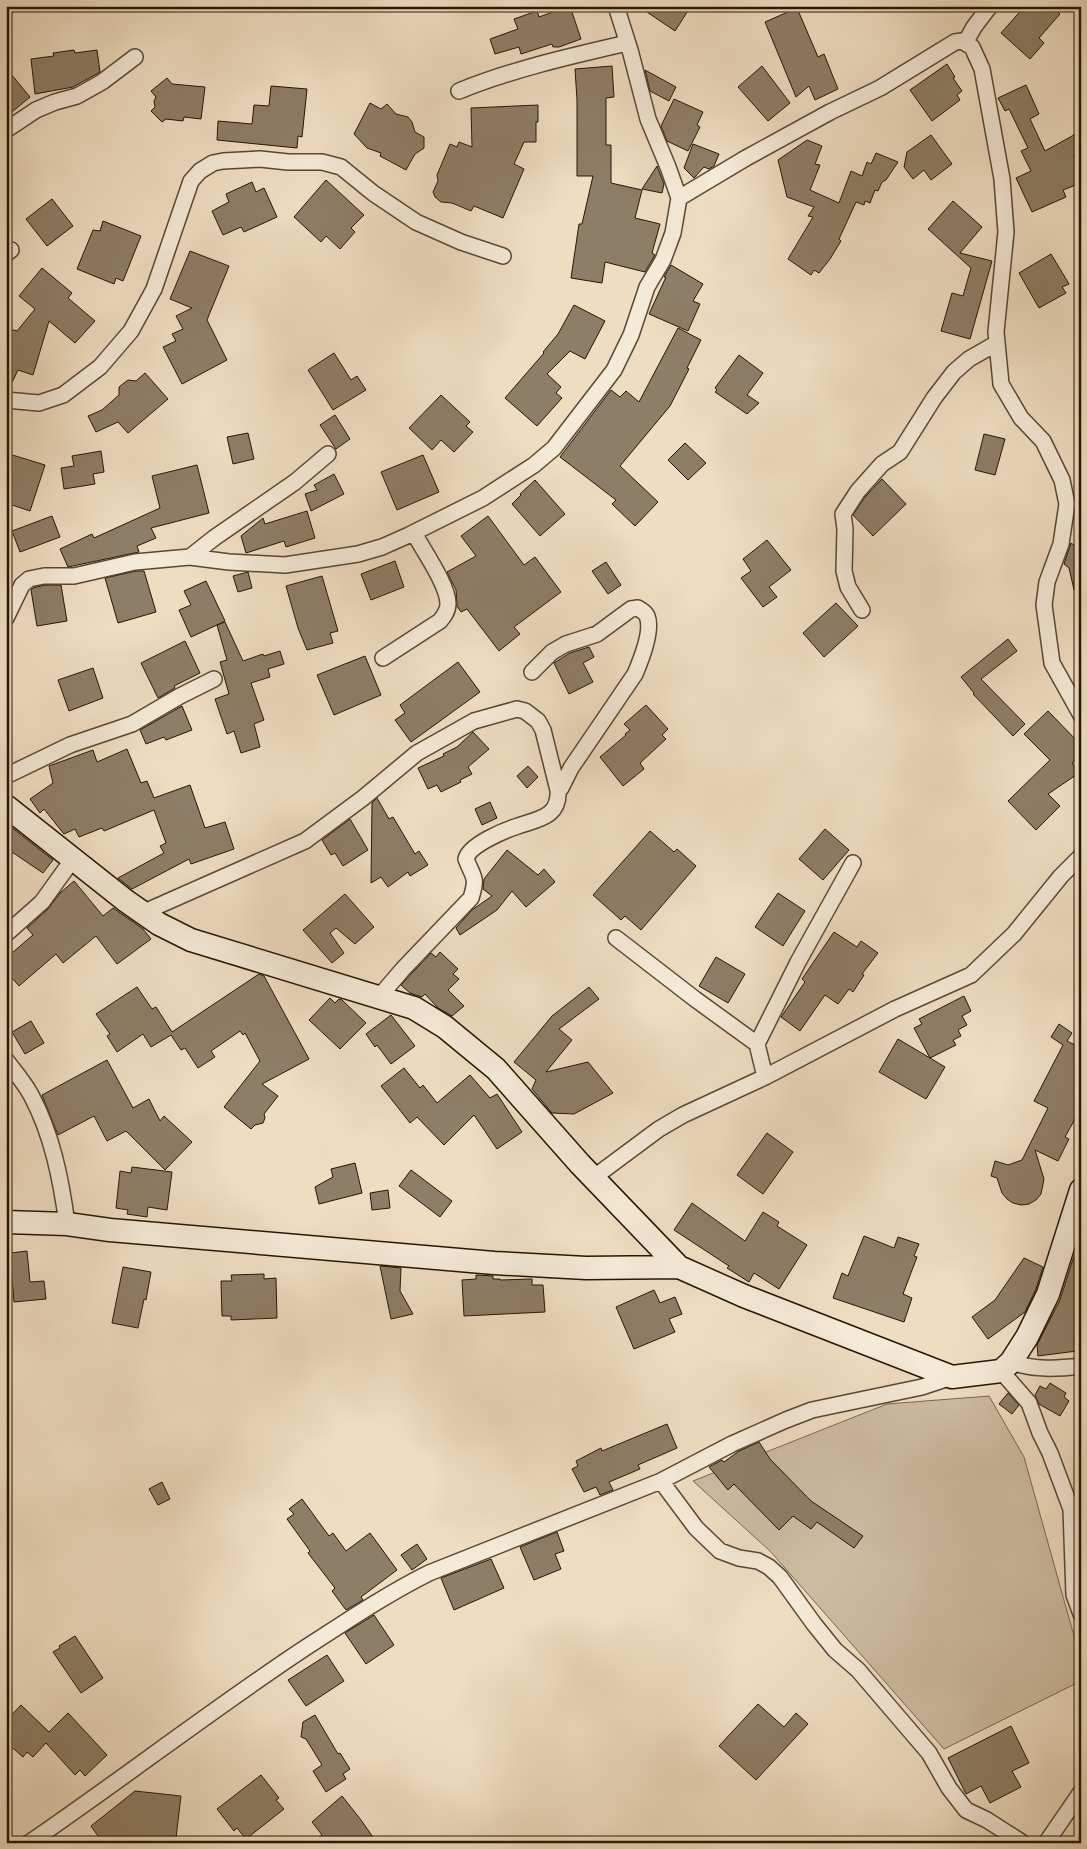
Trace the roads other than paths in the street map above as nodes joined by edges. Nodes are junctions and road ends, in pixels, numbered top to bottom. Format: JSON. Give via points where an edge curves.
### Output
{"nodes":[{"id":1,"x":616,"y":6,"type":"edge"},
{"id":2,"x":990,"y":6,"type":"edge"},
{"id":3,"x":627,"y":43,"type":"junction"},
{"id":4,"x":965,"y":43,"type":"junction"},
{"id":5,"x":135,"y":56,"type":"dead end"},
{"id":6,"x":459,"y":91,"type":"dead end"},
{"id":7,"x":6,"y":130,"type":"edge"},
{"id":8,"x":679,"y":198,"type":"junction"},
{"id":9,"x":503,"y":256,"type":"dead end"},
{"id":10,"x":997,"y":344,"type":"junction"},
{"id":11,"x":6,"y":400,"type":"edge"},
{"id":12,"x":328,"y":454,"type":"dead end"},
{"id":13,"x":414,"y":533,"type":"junction"},
{"id":14,"x":190,"y":557,"type":"junction"},
{"id":15,"x":862,"y":610,"type":"dead end"},
{"id":16,"x":6,"y":618,"type":"edge"},
{"id":17,"x":383,"y":658,"type":"dead end"},
{"id":18,"x":532,"y":672,"type":"dead end"},
{"id":19,"x":214,"y":680,"type":"dead end"},
{"id":20,"x":1081,"y":715,"type":"edge"},
{"id":21,"x":6,"y":776,"type":"edge"},
{"id":22,"x":558,"y":790,"type":"junction"},
{"id":23,"x":6,"y":806,"type":"edge"},
{"id":24,"x":1081,"y":856,"type":"edge"},
{"id":25,"x":73,"y":859,"type":"junction"},
{"id":26,"x":853,"y":863,"type":"dead end"},
{"id":27,"x":142,"y":913,"type":"junction"},
{"id":28,"x":6,"y":934,"type":"edge"},
{"id":29,"x":616,"y":938,"type":"dead end"},
{"id":30,"x":379,"y":998,"type":"junction"},
{"id":31,"x":757,"y":1044,"type":"junction"},
{"id":32,"x":6,"y":1060,"type":"edge"},
{"id":33,"x":764,"y":1077,"type":"junction"},
{"id":34,"x":593,"y":1178,"type":"junction"},
{"id":35,"x":1081,"y":1190,"type":"edge"},
{"id":36,"x":6,"y":1222,"type":"edge"},
{"id":37,"x":67,"y":1224,"type":"junction"},
{"id":38,"x":679,"y":1267,"type":"junction"},
{"id":39,"x":1081,"y":1366,"type":"edge"},
{"id":40,"x":1006,"y":1367,"type":"junction"},
{"id":41,"x":952,"y":1376,"type":"junction"},
{"id":42,"x":661,"y":1481,"type":"junction"},
{"id":43,"x":1081,"y":1614,"type":"edge"},
{"id":44,"x":1081,"y":1792,"type":"edge"},
{"id":45,"x":29,"y":1843,"type":"edge"},
{"id":46,"x":1023,"y":1843,"type":"edge"},
{"id":47,"x":1046,"y":1843,"type":"edge"}],
"edges":[{"from":1,"to":3,"type":"street"},
{"from":2,"to":4,"type":"street"},
{"from":3,"to":6,"type":"street","via":[[566,57]]},
{"from":3,"to":8,"type":"street","via":[[648,119]]},
{"from":4,"to":8,"type":"street","via":[[955,42],[947,46],[880,88],[830,112]]},
{"from":4,"to":10,"type":"street","via":[[972,48],[982,69],[1002,179],[1006,232]]},
{"from":5,"to":7,"type":"street","via":[[102,82],[77,96],[36,110]]},
{"from":8,"to":13,"type":"street","via":[[673,233],[663,260],[647,287],[631,335],[614,370],[554,448],[510,481]]},
{"from":9,"to":11,"type":"street","via":[[416,222],[341,167],[322,162],[260,158],[213,163],[191,181],[154,289],[131,330],[100,367],[63,395],[39,403]]},
{"from":10,"to":15,"type":"street","via":[[969,359],[954,372],[900,452],[882,464],[843,514],[846,529],[844,570],[848,587]]},
{"from":10,"to":20,"type":"street","via":[[1001,384],[1021,418],[1043,441],[1062,480],[1066,512],[1061,544],[1047,582],[1044,606],[1052,663]]},
{"from":12,"to":14,"type":"street","via":[[295,482]]},
{"from":13,"to":14,"type":"street","via":[[358,554],[305,563],[276,565]]},
{"from":13,"to":17,"type":"street","via":[[444,586],[448,607],[440,621]]},
{"from":14,"to":16,"type":"street","via":[[159,558],[74,576],[29,579],[22,585]]},
{"from":18,"to":22,"type":"street","via":[[552,652],[597,634],[631,609],[638,608],[646,614],[648,630],[635,674]]},
{"from":19,"to":21,"type":"street","via":[[132,724],[70,745]]},
{"from":22,"to":27,"type":"street","via":[[538,721],[525,711],[505,711],[474,721],[417,754],[305,841]]},
{"from":22,"to":30,"type":"street","via":[[558,800],[540,820],[516,826],[477,845],[468,854],[466,859],[475,875],[471,898]]},
{"from":23,"to":25,"type":"street"},
{"from":24,"to":33,"type":"street","via":[[1014,934],[971,975],[895,1009]]},
{"from":25,"to":27,"type":"street"},
{"from":25,"to":28,"type":"street","via":[[42,902]]},
{"from":26,"to":31,"type":"street"},
{"from":27,"to":30,"type":"street","via":[[191,940]]},
{"from":29,"to":31,"type":"street"},
{"from":30,"to":34,"type":"street","via":[[414,1008],[445,1027],[496,1069]]},
{"from":31,"to":33,"type":"street"},
{"from":32,"to":37,"type":"street","via":[[30,1093],[48,1132]]},
{"from":33,"to":34,"type":"street","via":[[659,1129]]},
{"from":34,"to":38,"type":"street"},
{"from":35,"to":40,"type":"street","via":[[1048,1294],[1027,1337]]},
{"from":36,"to":37,"type":"street"},
{"from":37,"to":38,"type":"street","via":[[494,1263],[586,1268]]},
{"from":38,"to":41,"type":"street","via":[[744,1296]]},
{"from":39,"to":40,"type":"street"},
{"from":40,"to":41,"type":"street"},
{"from":40,"to":43,"type":"street","via":[[1029,1403],[1071,1509],[1074,1595]]},
{"from":41,"to":42,"type":"street","via":[[922,1387],[812,1410],[732,1444]]},
{"from":42,"to":45,"type":"street","via":[[429,1573],[397,1589],[281,1664]]},
{"from":42,"to":46,"type":"street","via":[[696,1528],[716,1547],[730,1555],[769,1566],[835,1650],[858,1670],[929,1753],[966,1810]]},
{"from":44,"to":47,"type":"street"}]}
